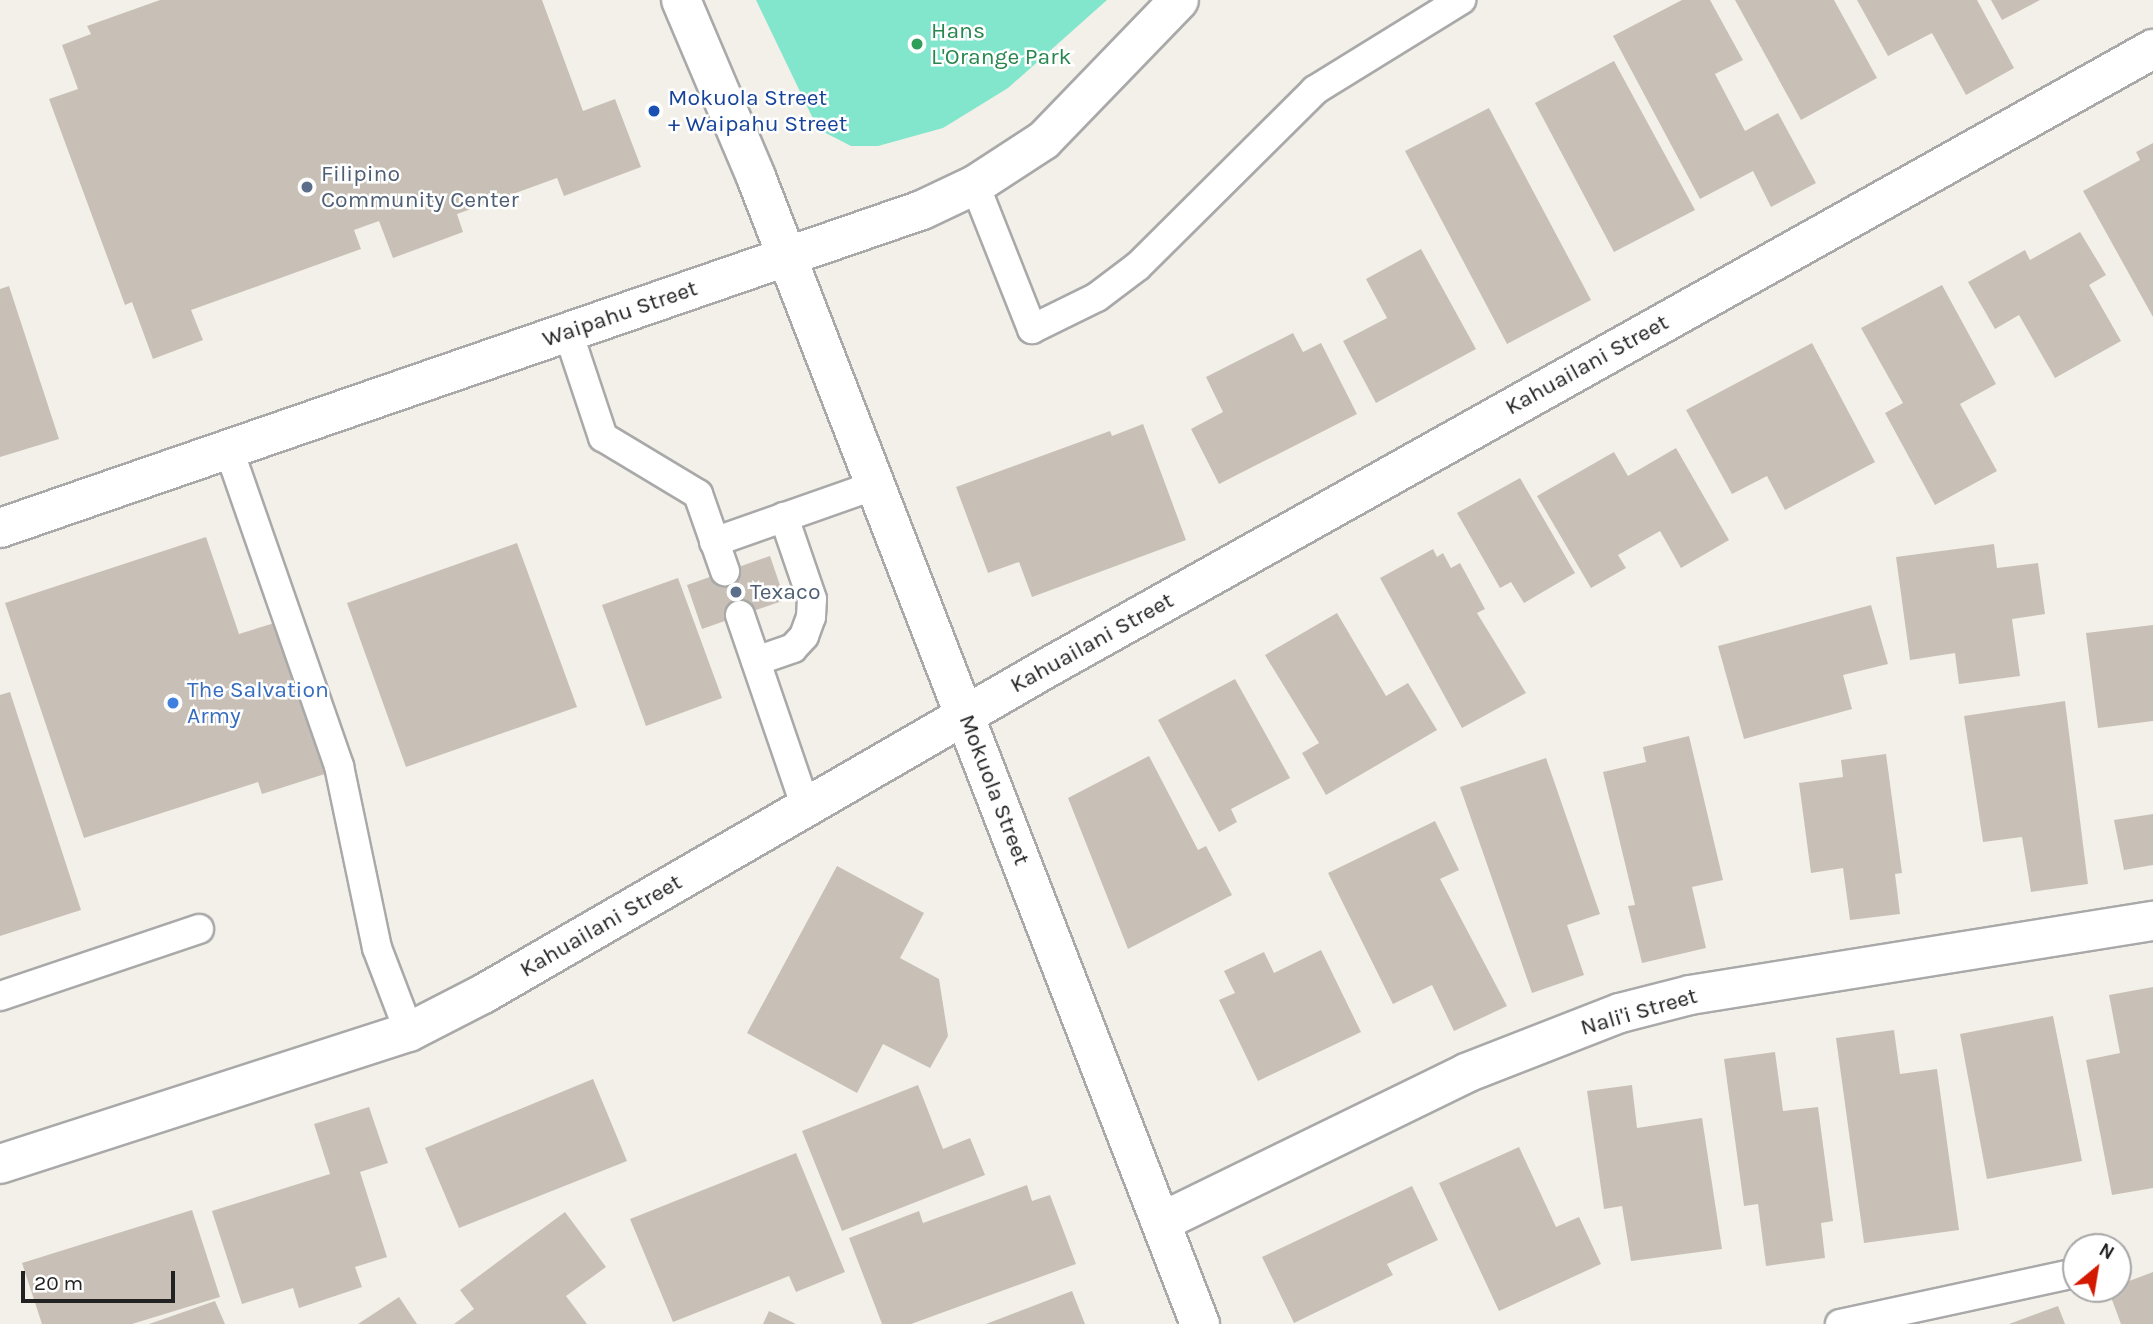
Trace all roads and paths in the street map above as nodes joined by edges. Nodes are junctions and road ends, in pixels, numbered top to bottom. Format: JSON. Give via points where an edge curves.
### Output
{"nodes":[{"id":1,"x":681,"y":0,"type":"edge"},
{"id":2,"x":1180,"y":0,"type":"edge"},
{"id":3,"x":1417,"y":0,"type":"edge"},
{"id":4,"x":1461,"y":0,"type":"edge"},
{"id":5,"x":1415,"y":29,"type":"junction"},
{"id":6,"x":2153,"y":49,"type":"edge"},
{"id":7,"x":975,"y":185,"type":"junction"},
{"id":8,"x":787,"y":256,"type":"junction"},
{"id":9,"x":568,"y":332,"type":"junction"},
{"id":10,"x":229,"y":450,"type":"junction"},
{"id":11,"x":876,"y":485,"type":"junction"},
{"id":12,"x":784,"y":517,"type":"junction"},
{"id":13,"x":0,"y":528,"type":"edge"},
{"id":14,"x":714,"y":542,"type":"junction"},
{"id":15,"x":725,"y":571,"type":"dead end"},
{"id":16,"x":740,"y":615,"type":"dead end"},
{"id":17,"x":756,"y":661,"type":"junction"},
{"id":18,"x":965,"y":716,"type":"junction"},
{"id":19,"x":806,"y":808,"type":"junction"},
{"id":20,"x":2153,"y":920,"type":"edge"},
{"id":21,"x":199,"y":929,"type":"dead end"},
{"id":22,"x":0,"y":996,"type":"edge"},
{"id":23,"x":408,"y":1032,"type":"junction"},
{"id":24,"x":0,"y":1164,"type":"edge"},
{"id":25,"x":1161,"y":1222,"type":"junction"},
{"id":26,"x":2062,"y":1276,"type":"edge"},
{"id":27,"x":1200,"y":1324,"type":"edge"},
{"id":28,"x":1840,"y":1324,"type":"edge"}],
"edges":[{"from":1,"to":8,"type":"street","name":"Mokuola Street"},
{"from":2,"to":7,"type":"street","name":"Waipahu Street","via":[[1044,140]]},
{"from":3,"to":5,"type":"lane"},
{"from":4,"to":5,"type":"lane"},
{"from":5,"to":7,"type":"lane","via":[[1315,90],[1138,266],[1097,298],[1032,329]]},
{"from":6,"to":18,"type":"street","name":"Kahuailani Street"},
{"from":7,"to":8,"type":"street","name":"Waipahu Street","via":[[922,210]]},
{"from":8,"to":9,"type":"street","name":"Waipahu Street"},
{"from":8,"to":11,"type":"street","name":"Mokuola Street"},
{"from":9,"to":10,"type":"street","name":"Waipahu Street"},
{"from":9,"to":14,"type":"lane","via":[[603,437],[698,494]]},
{"from":10,"to":13,"type":"street","name":"Waipahu Street"},
{"from":10,"to":23,"type":"lane","via":[[339,765],[377,948]]},
{"from":11,"to":12,"type":"lane"},
{"from":11,"to":18,"type":"street","name":"Mokuola Street"},
{"from":12,"to":14,"type":"lane"},
{"from":12,"to":17,"type":"lane","via":[[812,599],[811,617],[793,648]]},
{"from":14,"to":15,"type":"lane"},
{"from":16,"to":17,"type":"lane"},
{"from":17,"to":19,"type":"lane"},
{"from":18,"to":19,"type":"street","name":"Kahuailani Street"},
{"from":18,"to":25,"type":"street","name":"Mokuola Street"},
{"from":19,"to":23,"type":"street","name":"Kahuailani Street","via":[[483,994]]},
{"from":20,"to":25,"type":"street","name":"Nali'i Street","via":[[1690,995],[1620,1013],[1466,1073]]},
{"from":21,"to":22,"type":"lane"},
{"from":23,"to":24,"type":"street","name":"Kahuailani Street"},
{"from":25,"to":27,"type":"street","name":"Mokuola Street"},
{"from":26,"to":28,"type":"lane"}]}
